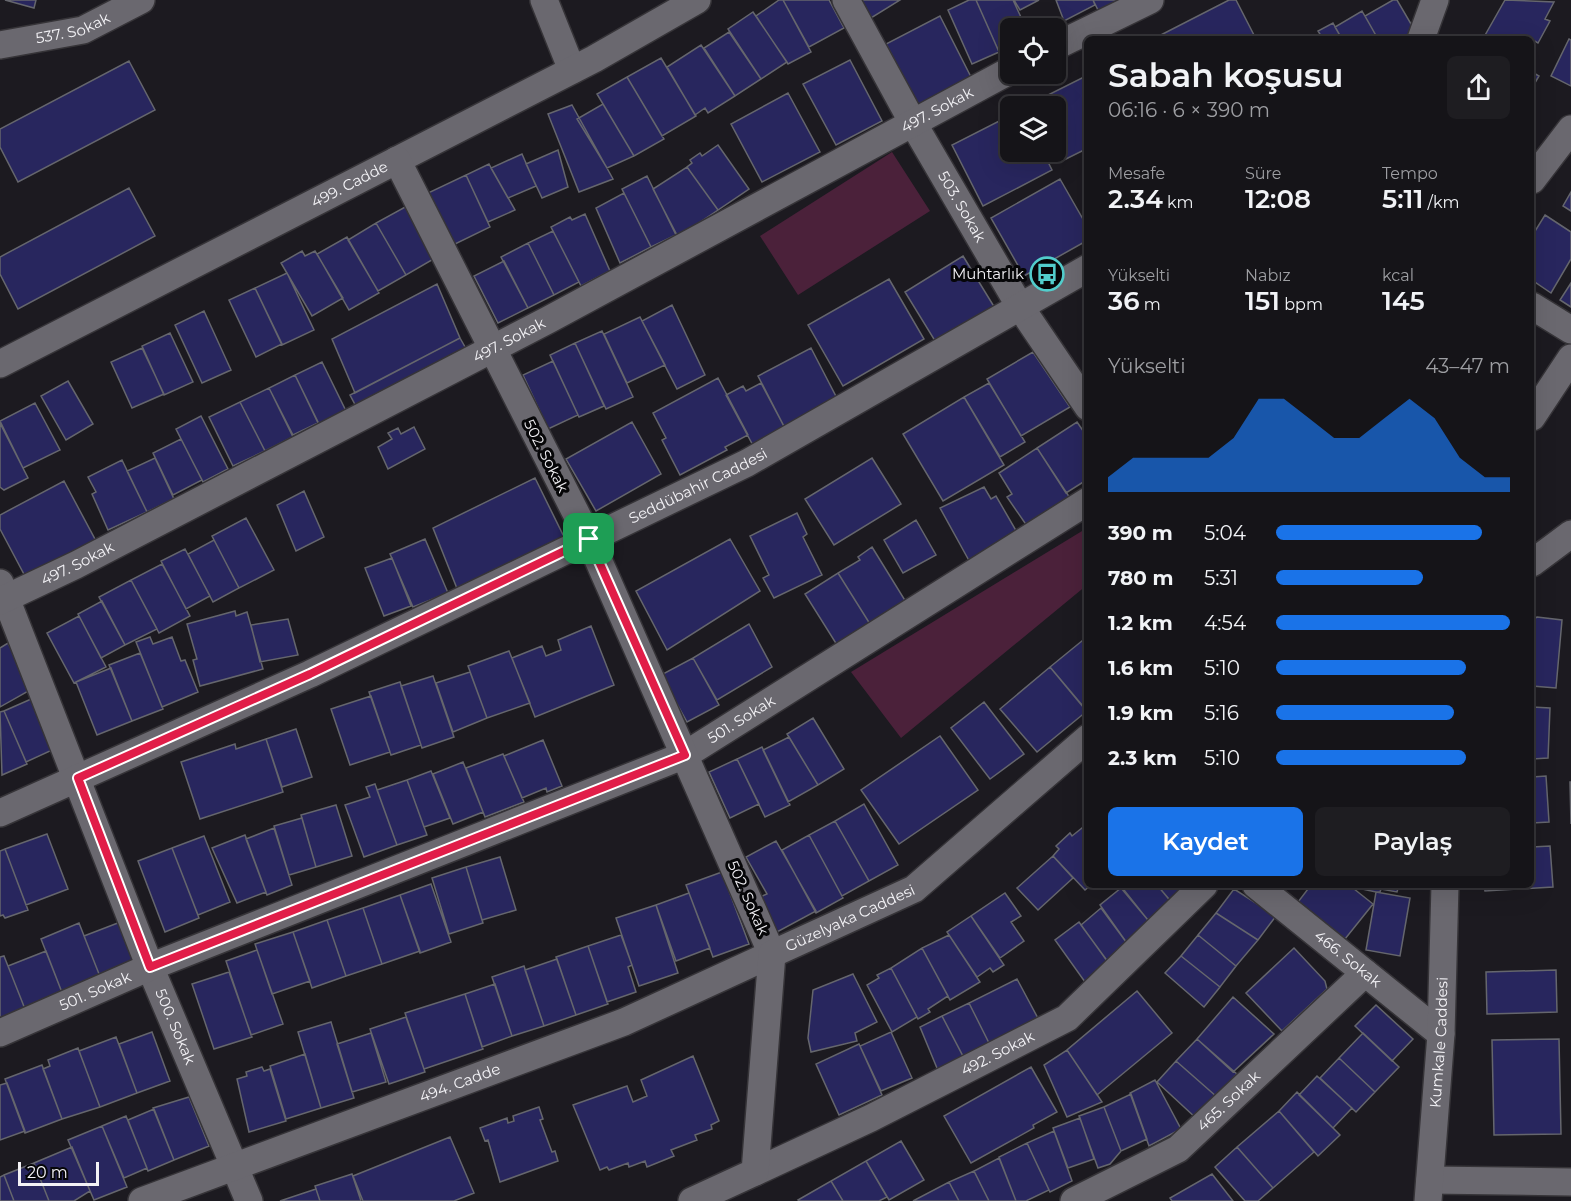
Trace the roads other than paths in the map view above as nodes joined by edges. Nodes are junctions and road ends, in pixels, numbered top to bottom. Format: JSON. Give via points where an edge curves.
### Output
{"nodes":[{"id":1,"x":141,"y":0,"type":"edge"},
{"id":2,"x":544,"y":0,"type":"edge"},
{"id":3,"x":697,"y":0,"type":"edge"},
{"id":4,"x":846,"y":0,"type":"edge"},
{"id":5,"x":1150,"y":0,"type":"edge"},
{"id":6,"x":1435,"y":0,"type":"edge"},
{"id":7,"x":1422,"y":36,"type":"edge"},
{"id":8,"x":1066,"y":41,"type":"edge"},
{"id":9,"x":0,"y":45,"type":"edge"},
{"id":10,"x":572,"y":70,"type":"junction"},
{"id":11,"x":1000,"y":76,"type":"edge"},
{"id":12,"x":913,"y":123,"type":"junction"},
{"id":13,"x":1571,"y":129,"type":"edge"},
{"id":14,"x":397,"y":160,"type":"junction"},
{"id":15,"x":1534,"y":177,"type":"edge"},
{"id":16,"x":1084,"y":270,"type":"edge"},
{"id":17,"x":1019,"y":305,"type":"junction"},
{"id":18,"x":1534,"y":307,"type":"edge"},
{"id":19,"x":1571,"y":330,"type":"edge"},
{"id":20,"x":491,"y":349,"type":"junction"},
{"id":21,"x":1571,"y":358,"type":"edge"},
{"id":22,"x":0,"y":364,"type":"edge"},
{"id":23,"x":1084,"y":400,"type":"edge"},
{"id":24,"x":1534,"y":414,"type":"edge"},
{"id":25,"x":1084,"y":504,"type":"edge"},
{"id":26,"x":1571,"y":534,"type":"edge"},
{"id":27,"x":589,"y":539,"type":"junction"},
{"id":28,"x":1534,"y":562,"type":"edge"},
{"id":29,"x":2,"y":594,"type":"edge"},
{"id":30,"x":1084,"y":743,"type":"edge"},
{"id":31,"x":685,"y":755,"type":"junction"},
{"id":32,"x":78,"y":778,"type":"junction"},
{"id":33,"x":0,"y":813,"type":"edge"},
{"id":34,"x":1201,"y":888,"type":"edge"},
{"id":35,"x":1260,"y":888,"type":"edge"},
{"id":36,"x":1445,"y":888,"type":"edge"},
{"id":37,"x":772,"y":954,"type":"junction"},
{"id":38,"x":150,"y":967,"type":"junction"},
{"id":39,"x":1365,"y":973,"type":"junction"},
{"id":40,"x":0,"y":1033,"type":"edge"},
{"id":41,"x":1441,"y":1035,"type":"junction"},
{"id":42,"x":235,"y":1167,"type":"junction"},
{"id":43,"x":755,"y":1172,"type":"junction"},
{"id":44,"x":1571,"y":1182,"type":"edge"},
{"id":45,"x":1429,"y":1191,"type":"edge"},
{"id":46,"x":142,"y":1201,"type":"edge"},
{"id":47,"x":249,"y":1201,"type":"edge"},
{"id":48,"x":692,"y":1201,"type":"edge"},
{"id":49,"x":1074,"y":1201,"type":"edge"}],
"edges":[{"from":1,"to":9,"type":"street","name":"537. Sokak","via":[[83,30]]},
{"from":2,"to":10,"type":"street"},
{"from":3,"to":10,"type":"street","name":"499. Cadde"},
{"from":4,"to":12,"type":"street","name":"503. Sokak"},
{"from":5,"to":8,"type":"street"},
{"from":6,"to":7,"type":"street"},
{"from":10,"to":14,"type":"street","name":"499. Cadde"},
{"from":11,"to":12,"type":"street","name":"497. Sokak"},
{"from":12,"to":17,"type":"street","name":"503. Sokak"},
{"from":12,"to":20,"type":"street","name":"497. Sokak"},
{"from":13,"to":15,"type":"street"},
{"from":14,"to":20,"type":"street","name":"502. Sokak"},
{"from":14,"to":22,"type":"street","name":"499. Cadde"},
{"from":16,"to":17,"type":"street","name":"Seddübahir Caddesi"},
{"from":17,"to":23,"type":"street","name":"503. Sokak"},
{"from":17,"to":27,"type":"street","name":"Seddübahir Caddesi","via":[[747,463]]},
{"from":18,"to":19,"type":"street"},
{"from":20,"to":27,"type":"street","name":"502. Sokak"},
{"from":20,"to":29,"type":"street","name":"497. Sokak","via":[[76,565]]},
{"from":21,"to":24,"type":"street"},
{"from":25,"to":31,"type":"street","name":"501. Sokak"},
{"from":26,"to":28,"type":"street"},
{"from":27,"to":31,"type":"street","name":"502. Sokak"},
{"from":27,"to":32,"type":"street","name":"Seddübahir Caddesi","via":[[310,674]]},
{"from":29,"to":32,"type":"street","name":"500. Sokak"},
{"from":30,"to":37,"type":"street","name":"Güzelyaka Caddesi","via":[[915,889]]},
{"from":31,"to":37,"type":"street","name":"502. Sokak"},
{"from":31,"to":38,"type":"street","name":"501. Sokak"},
{"from":32,"to":33,"type":"street","name":"Seddübahir Caddesi"},
{"from":32,"to":38,"type":"street","name":"500. Sokak"},
{"from":34,"to":43,"type":"street","name":"492. Sokak","via":[[1066,1018],[871,1118]]},
{"from":35,"to":39,"type":"street","name":"466. Sokak"},
{"from":36,"to":41,"type":"street","name":"Kumkale Caddesi"},
{"from":37,"to":42,"type":"street","name":"494. Cadde","via":[[624,1022]]},
{"from":37,"to":43,"type":"street","name":"Güzelyaka Caddesi"},
{"from":38,"to":40,"type":"street","name":"501. Sokak"},
{"from":38,"to":42,"type":"street","name":"500. Sokak"},
{"from":39,"to":41,"type":"street","name":"466. Sokak"},
{"from":39,"to":49,"type":"street","name":"465. Sokak","via":[[1178,1149]]},
{"from":41,"to":45,"type":"street","name":"Kumkale Caddesi"},
{"from":42,"to":46,"type":"street","name":"494. Cadde"},
{"from":42,"to":47,"type":"street","name":"500. Sokak"},
{"from":43,"to":48,"type":"street"},
{"from":44,"to":45,"type":"street"}]}
